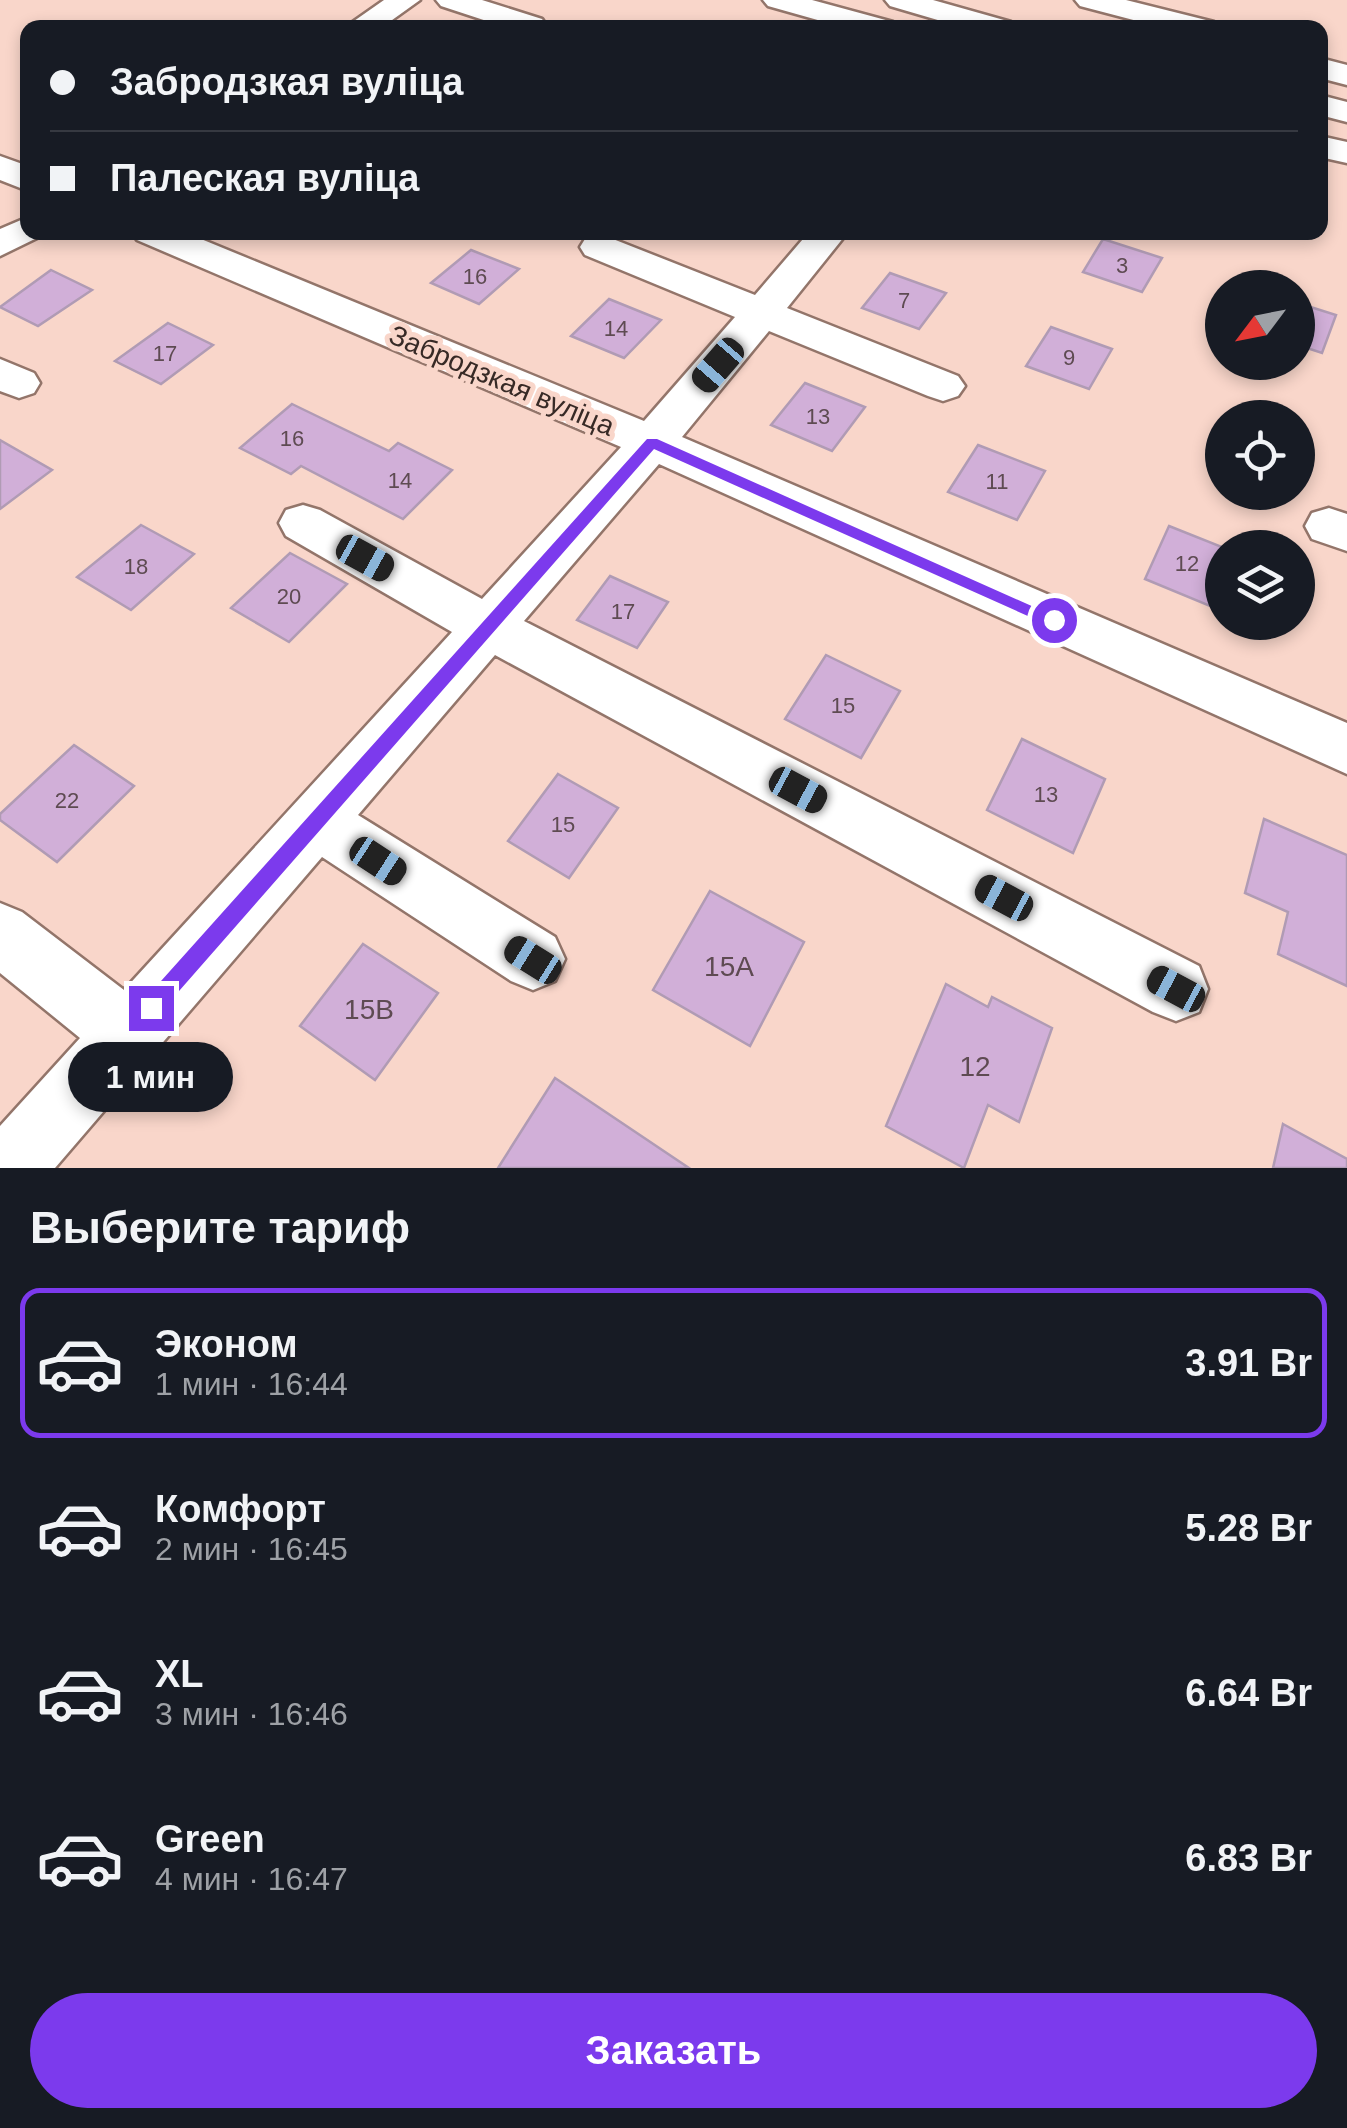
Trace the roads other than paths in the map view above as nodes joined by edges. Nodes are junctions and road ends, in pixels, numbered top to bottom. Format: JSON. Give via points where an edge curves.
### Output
{"nodes":[{"id":1,"x":405,"y":0,"type":"edge"},
{"id":2,"x":451,"y":0,"type":"edge"},
{"id":3,"x":778,"y":0,"type":"edge"},
{"id":4,"x":900,"y":0,"type":"edge"},
{"id":5,"x":1090,"y":0,"type":"edge"},
{"id":6,"x":372,"y":20,"type":"edge"},
{"id":7,"x":514,"y":20,"type":"edge"},
{"id":8,"x":852,"y":20,"type":"edge"},
{"id":9,"x":994,"y":20,"type":"edge"},
{"id":10,"x":1171,"y":20,"type":"edge"},
{"id":11,"x":169,"y":240,"type":"edge"},
{"id":12,"x":823,"y":240,"type":"edge"},
{"id":13,"x":599,"y":248,"type":"dead end"},
{"id":14,"x":762,"y":313,"type":"junction"},
{"id":15,"x":943,"y":386,"type":"dead end"},
{"id":16,"x":652,"y":442,"type":"junction"},
{"id":17,"x":304,"y":523,"type":"dead end"},
{"id":18,"x":488,"y":627,"type":"junction"},
{"id":19,"x":1347,"y":749,"type":"edge"},
{"id":20,"x":316,"y":821,"type":"junction"},
{"id":21,"x":0,"y":934,"type":"edge"},
{"id":22,"x":533,"y":960,"type":"dead end"},
{"id":23,"x":1176,"y":989,"type":"dead end"},
{"id":24,"x":127,"y":1034,"type":"junction"},
{"id":25,"x":9,"y":1168,"type":"edge"}],
"edges":[{"from":1,"to":6,"type":"street"},
{"from":2,"to":7,"type":"street"},
{"from":3,"to":8,"type":"street"},
{"from":4,"to":9,"type":"street"},
{"from":5,"to":10,"type":"street"},
{"from":11,"to":16,"type":"street","name":"Забродзкая вуліца"},
{"from":12,"to":14,"type":"street"},
{"from":13,"to":14,"type":"street"},
{"from":14,"to":15,"type":"street"},
{"from":14,"to":16,"type":"street"},
{"from":16,"to":18,"type":"street"},
{"from":16,"to":19,"type":"street","name":"Забродзкая вуліца"},
{"from":17,"to":18,"type":"street"},
{"from":18,"to":20,"type":"street"},
{"from":18,"to":23,"type":"street"},
{"from":20,"to":22,"type":"street"},
{"from":20,"to":24,"type":"street"},
{"from":21,"to":24,"type":"street"},
{"from":24,"to":25,"type":"street"}]}
